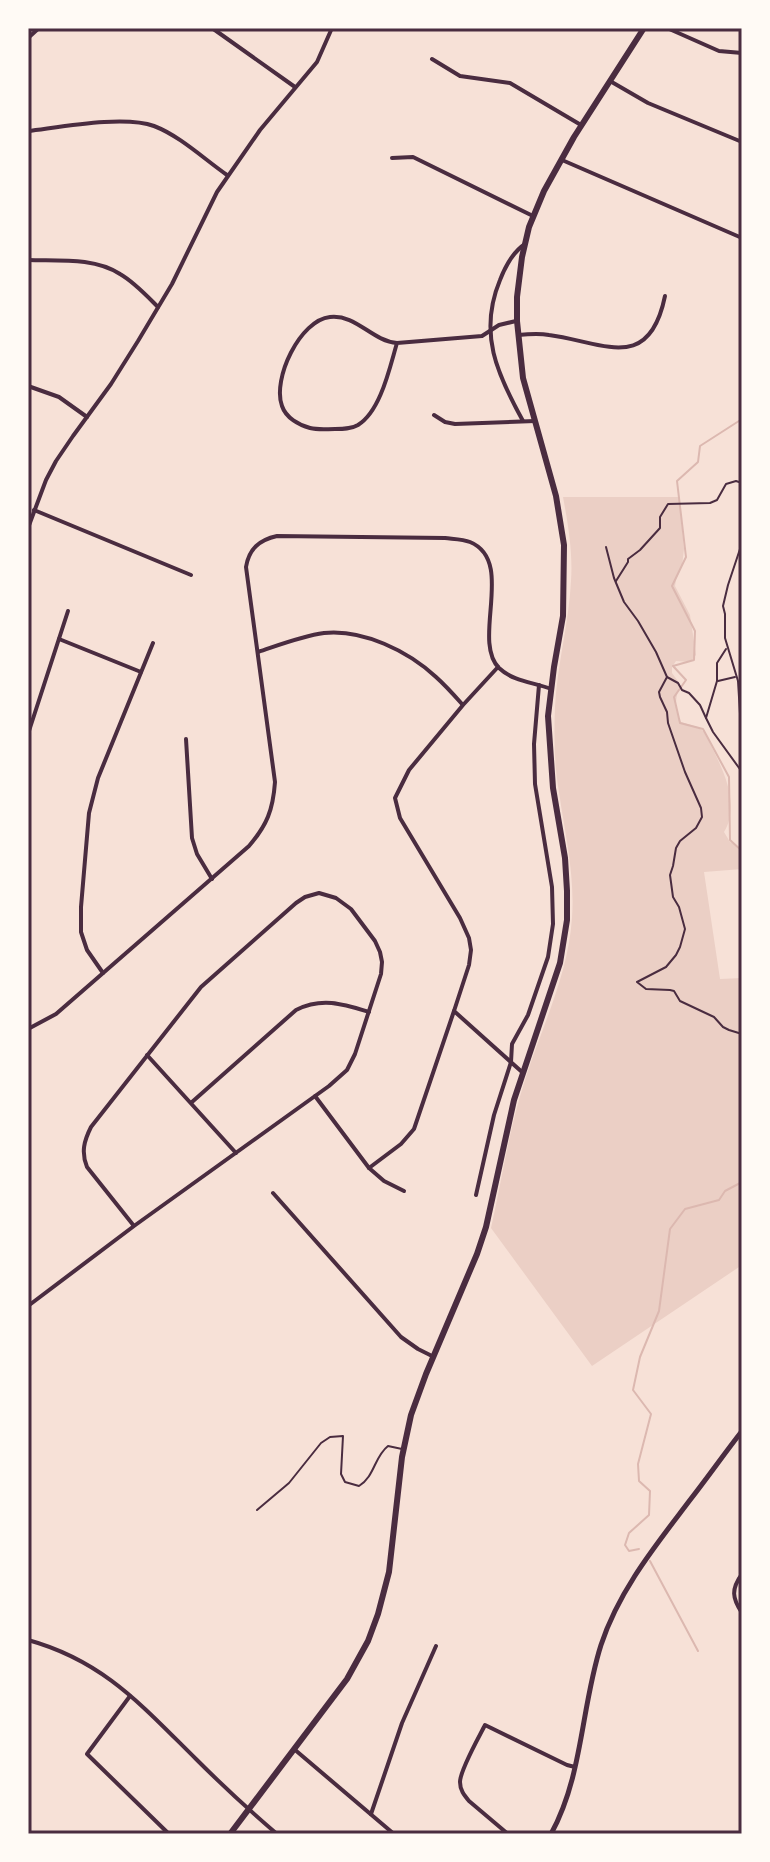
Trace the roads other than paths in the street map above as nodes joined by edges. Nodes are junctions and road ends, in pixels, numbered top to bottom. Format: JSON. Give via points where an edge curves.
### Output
{"nodes":[{"id":1,"x":39,"y":28,"type":"edge"},
{"id":2,"x":212,"y":28,"type":"edge"},
{"id":3,"x":332,"y":28,"type":"edge"},
{"id":4,"x":644,"y":28,"type":"edge"},
{"id":5,"x":667,"y":28,"type":"edge"},
{"id":6,"x":28,"y":38,"type":"edge"},
{"id":7,"x":742,"y":53,"type":"edge"},
{"id":8,"x":432,"y":59,"type":"dead end"},
{"id":9,"x":610,"y":81,"type":"junction"},
{"id":10,"x":296,"y":87,"type":"junction"},
{"id":11,"x":581,"y":125,"type":"junction"},
{"id":12,"x":28,"y":131,"type":"edge"},
{"id":13,"x":742,"y":142,"type":"edge"},
{"id":14,"x":392,"y":158,"type":"dead end"},
{"id":15,"x":560,"y":159,"type":"junction"},
{"id":16,"x":227,"y":175,"type":"junction"},
{"id":17,"x":533,"y":216,"type":"junction"},
{"id":18,"x":742,"y":238,"type":"edge"},
{"id":19,"x":525,"y":244,"type":"junction"},
{"id":20,"x":28,"y":260,"type":"edge"},
{"id":21,"x":665,"y":296,"type":"dead end"},
{"id":22,"x":158,"y":307,"type":"junction"},
{"id":23,"x":517,"y":321,"type":"junction"},
{"id":24,"x":491,"y":331,"type":"junction"},
{"id":25,"x":518,"y":335,"type":"junction"},
{"id":26,"x":397,"y":343,"type":"junction"},
{"id":27,"x":28,"y":386,"type":"edge"},
{"id":28,"x":434,"y":415,"type":"dead end"},
{"id":29,"x":87,"y":417,"type":"junction"},
{"id":30,"x":523,"y":421,"type":"junction"},
{"id":31,"x":535,"y":421,"type":"junction"},
{"id":32,"x":34,"y":510,"type":"junction"},
{"id":33,"x":28,"y":528,"type":"edge"},
{"id":34,"x":191,"y":575,"type":"dead end"},
{"id":35,"x":68,"y":611,"type":"dead end"},
{"id":36,"x":59,"y":639,"type":"junction"},
{"id":37,"x":153,"y":643,"type":"dead end"},
{"id":38,"x":258,"y":652,"type":"junction"},
{"id":39,"x":498,"y":667,"type":"junction"},
{"id":40,"x":141,"y":672,"type":"junction"},
{"id":41,"x":539,"y":685,"type":"junction"},
{"id":42,"x":551,"y":689,"type":"junction"},
{"id":43,"x":463,"y":705,"type":"junction"},
{"id":44,"x":28,"y":734,"type":"edge"},
{"id":45,"x":186,"y":739,"type":"dead end"},
{"id":46,"x":212,"y":879,"type":"junction"},
{"id":47,"x":103,"y":973,"type":"junction"},
{"id":48,"x":454,"y":1011,"type":"junction"},
{"id":49,"x":369,"y":1012,"type":"junction"},
{"id":50,"x":28,"y":1029,"type":"edge"},
{"id":51,"x":147,"y":1055,"type":"junction"},
{"id":52,"x":511,"y":1062,"type":"junction"},
{"id":53,"x":522,"y":1072,"type":"junction"},
{"id":54,"x":315,"y":1096,"type":"junction"},
{"id":55,"x":192,"y":1102,"type":"junction"},
{"id":56,"x":236,"y":1153,"type":"junction"},
{"id":57,"x":369,"y":1168,"type":"junction"},
{"id":58,"x":404,"y":1191,"type":"dead end"},
{"id":59,"x":273,"y":1193,"type":"dead end"},
{"id":60,"x":476,"y":1195,"type":"dead end"},
{"id":61,"x":134,"y":1226,"type":"junction"},
{"id":62,"x":28,"y":1306,"type":"edge"},
{"id":63,"x":433,"y":1357,"type":"junction"},
{"id":64,"x":742,"y":1431,"type":"edge"},
{"id":65,"x":403,"y":1450,"type":"junction"},
{"id":66,"x":257,"y":1510,"type":"dead end"},
{"id":67,"x":742,"y":1574,"type":"edge"},
{"id":68,"x":742,"y":1613,"type":"edge"},
{"id":69,"x":28,"y":1640,"type":"edge"},
{"id":70,"x":436,"y":1646,"type":"dead end"},
{"id":71,"x":130,"y":1696,"type":"junction"},
{"id":72,"x":294,"y":1749,"type":"junction"},
{"id":73,"x":575,"y":1767,"type":"junction"},
{"id":74,"x":249,"y":1809,"type":"junction"},
{"id":75,"x":371,"y":1814,"type":"junction"},
{"id":76,"x":169,"y":1834,"type":"edge"},
{"id":77,"x":230,"y":1834,"type":"edge"},
{"id":78,"x":277,"y":1834,"type":"edge"},
{"id":79,"x":394,"y":1834,"type":"edge"},
{"id":80,"x":508,"y":1834,"type":"edge"},
{"id":81,"x":551,"y":1834,"type":"edge"}],
"edges":[{"from":1,"to":6,"type":"street"},
{"from":2,"to":10,"type":"street"},
{"from":3,"to":10,"type":"street","via":[[319,58]]},
{"from":4,"to":9,"type":"main road"},
{"from":5,"to":7,"type":"street","via":[[719,51]]},
{"from":8,"to":11,"type":"street","via":[[460,76],[510,83]]},
{"from":9,"to":11,"type":"main road"},
{"from":9,"to":13,"type":"street","via":[[648,103]]},
{"from":10,"to":16,"type":"street"},
{"from":11,"to":15,"type":"main road"},
{"from":12,"to":16,"type":"street","via":[[122,121],[146,124]]},
{"from":14,"to":17,"type":"street","via":[[418,159]]},
{"from":15,"to":17,"type":"main road"},
{"from":15,"to":18,"type":"street"},
{"from":16,"to":22,"type":"street"},
{"from":17,"to":19,"type":"main road"},
{"from":19,"to":23,"type":"main road"},
{"from":19,"to":24,"type":"street","via":[[501,277]]},
{"from":20,"to":22,"type":"street","via":[[104,266],[124,276]]},
{"from":21,"to":25,"type":"street","via":[[653,329],[625,347]]},
{"from":22,"to":29,"type":"street"},
{"from":23,"to":24,"type":"street"},
{"from":23,"to":25,"type":"main road"},
{"from":24,"to":26,"type":"street"},
{"from":24,"to":30,"type":"street","via":[[495,362]]},
{"from":25,"to":31,"type":"main road"},
{"from":26,"to":26,"type":"street","via":[[342,317],[315,322],[299,339],[285,369],[280,393],[284,411],[314,429],[359,424],[376,403]]},
{"from":27,"to":29,"type":"street","via":[[59,397]]},
{"from":28,"to":30,"type":"street","via":[[455,424]]},
{"from":29,"to":32,"type":"street","via":[[56,461]]},
{"from":30,"to":31,"type":"street"},
{"from":31,"to":42,"type":"main road","via":[[564,545],[564,602]]},
{"from":32,"to":33,"type":"street"},
{"from":32,"to":34,"type":"street"},
{"from":35,"to":36,"type":"street"},
{"from":36,"to":40,"type":"street"},
{"from":36,"to":44,"type":"street"},
{"from":37,"to":40,"type":"street"},
{"from":38,"to":39,"type":"street","via":[[246,567],[247,556],[266,539],[445,538],[467,540],[487,558],[492,578],[492,659]]},
{"from":38,"to":43,"type":"street","via":[[334,632],[360,636],[422,665]]},
{"from":38,"to":46,"type":"street","via":[[275,782],[272,810],[249,846]]},
{"from":39,"to":41,"type":"street","via":[[512,678]]},
{"from":39,"to":43,"type":"street"},
{"from":40,"to":47,"type":"street","via":[[89,813],[81,932]]},
{"from":41,"to":42,"type":"street"},
{"from":41,"to":52,"type":"street","via":[[535,784],[553,924],[548,957],[512,1044]]},
{"from":42,"to":53,"type":"main road","via":[[549,745],[565,858],[567,920],[560,963]]},
{"from":43,"to":48,"type":"street","via":[[409,770],[395,798],[399,816],[469,938],[469,965]]},
{"from":45,"to":46,"type":"street","via":[[192,838]]},
{"from":46,"to":47,"type":"street"},
{"from":47,"to":50,"type":"street","via":[[56,1014]]},
{"from":48,"to":52,"type":"street"},
{"from":48,"to":57,"type":"street","via":[[414,1129]]},
{"from":49,"to":51,"type":"street","via":[[381,974],[378,947],[344,903],[312,894],[201,987]]},
{"from":49,"to":54,"type":"street","via":[[347,1070]]},
{"from":49,"to":55,"type":"street","via":[[329,1002],[296,1010]]},
{"from":51,"to":55,"type":"street"},
{"from":51,"to":61,"type":"street","via":[[91,1127],[84,1147],[88,1169]]},
{"from":52,"to":53,"type":"street"},
{"from":52,"to":60,"type":"street"},
{"from":53,"to":63,"type":"main road","via":[[486,1227]]},
{"from":54,"to":56,"type":"street"},
{"from":54,"to":57,"type":"street"},
{"from":55,"to":56,"type":"street"},
{"from":56,"to":61,"type":"street"},
{"from":57,"to":58,"type":"street"},
{"from":59,"to":63,"type":"street","via":[[401,1337]]},
{"from":61,"to":62,"type":"street"},
{"from":63,"to":65,"type":"main road"},
{"from":64,"to":73,"type":"main road","via":[[648,1556],[618,1605],[593,1673]]},
{"from":65,"to":66,"type":"lane","via":[[384,1449],[359,1486],[345,1482],[341,1474],[343,1436],[330,1437]]},
{"from":65,"to":72,"type":"main road","via":[[389,1572],[378,1614],[347,1679]]},
{"from":67,"to":68,"type":"street","via":[[733,1592]]},
{"from":69,"to":71,"type":"street","via":[[78,1658]]},
{"from":70,"to":75,"type":"street"},
{"from":71,"to":74,"type":"street"},
{"from":71,"to":76,"type":"street","via":[[87,1754]]},
{"from":72,"to":74,"type":"main road"},
{"from":72,"to":75,"type":"street"},
{"from":73,"to":80,"type":"street","via":[[485,1725],[460,1785],[469,1801]]},
{"from":73,"to":81,"type":"main road"},
{"from":74,"to":77,"type":"main road"},
{"from":74,"to":78,"type":"street"},
{"from":75,"to":79,"type":"street"}]}
